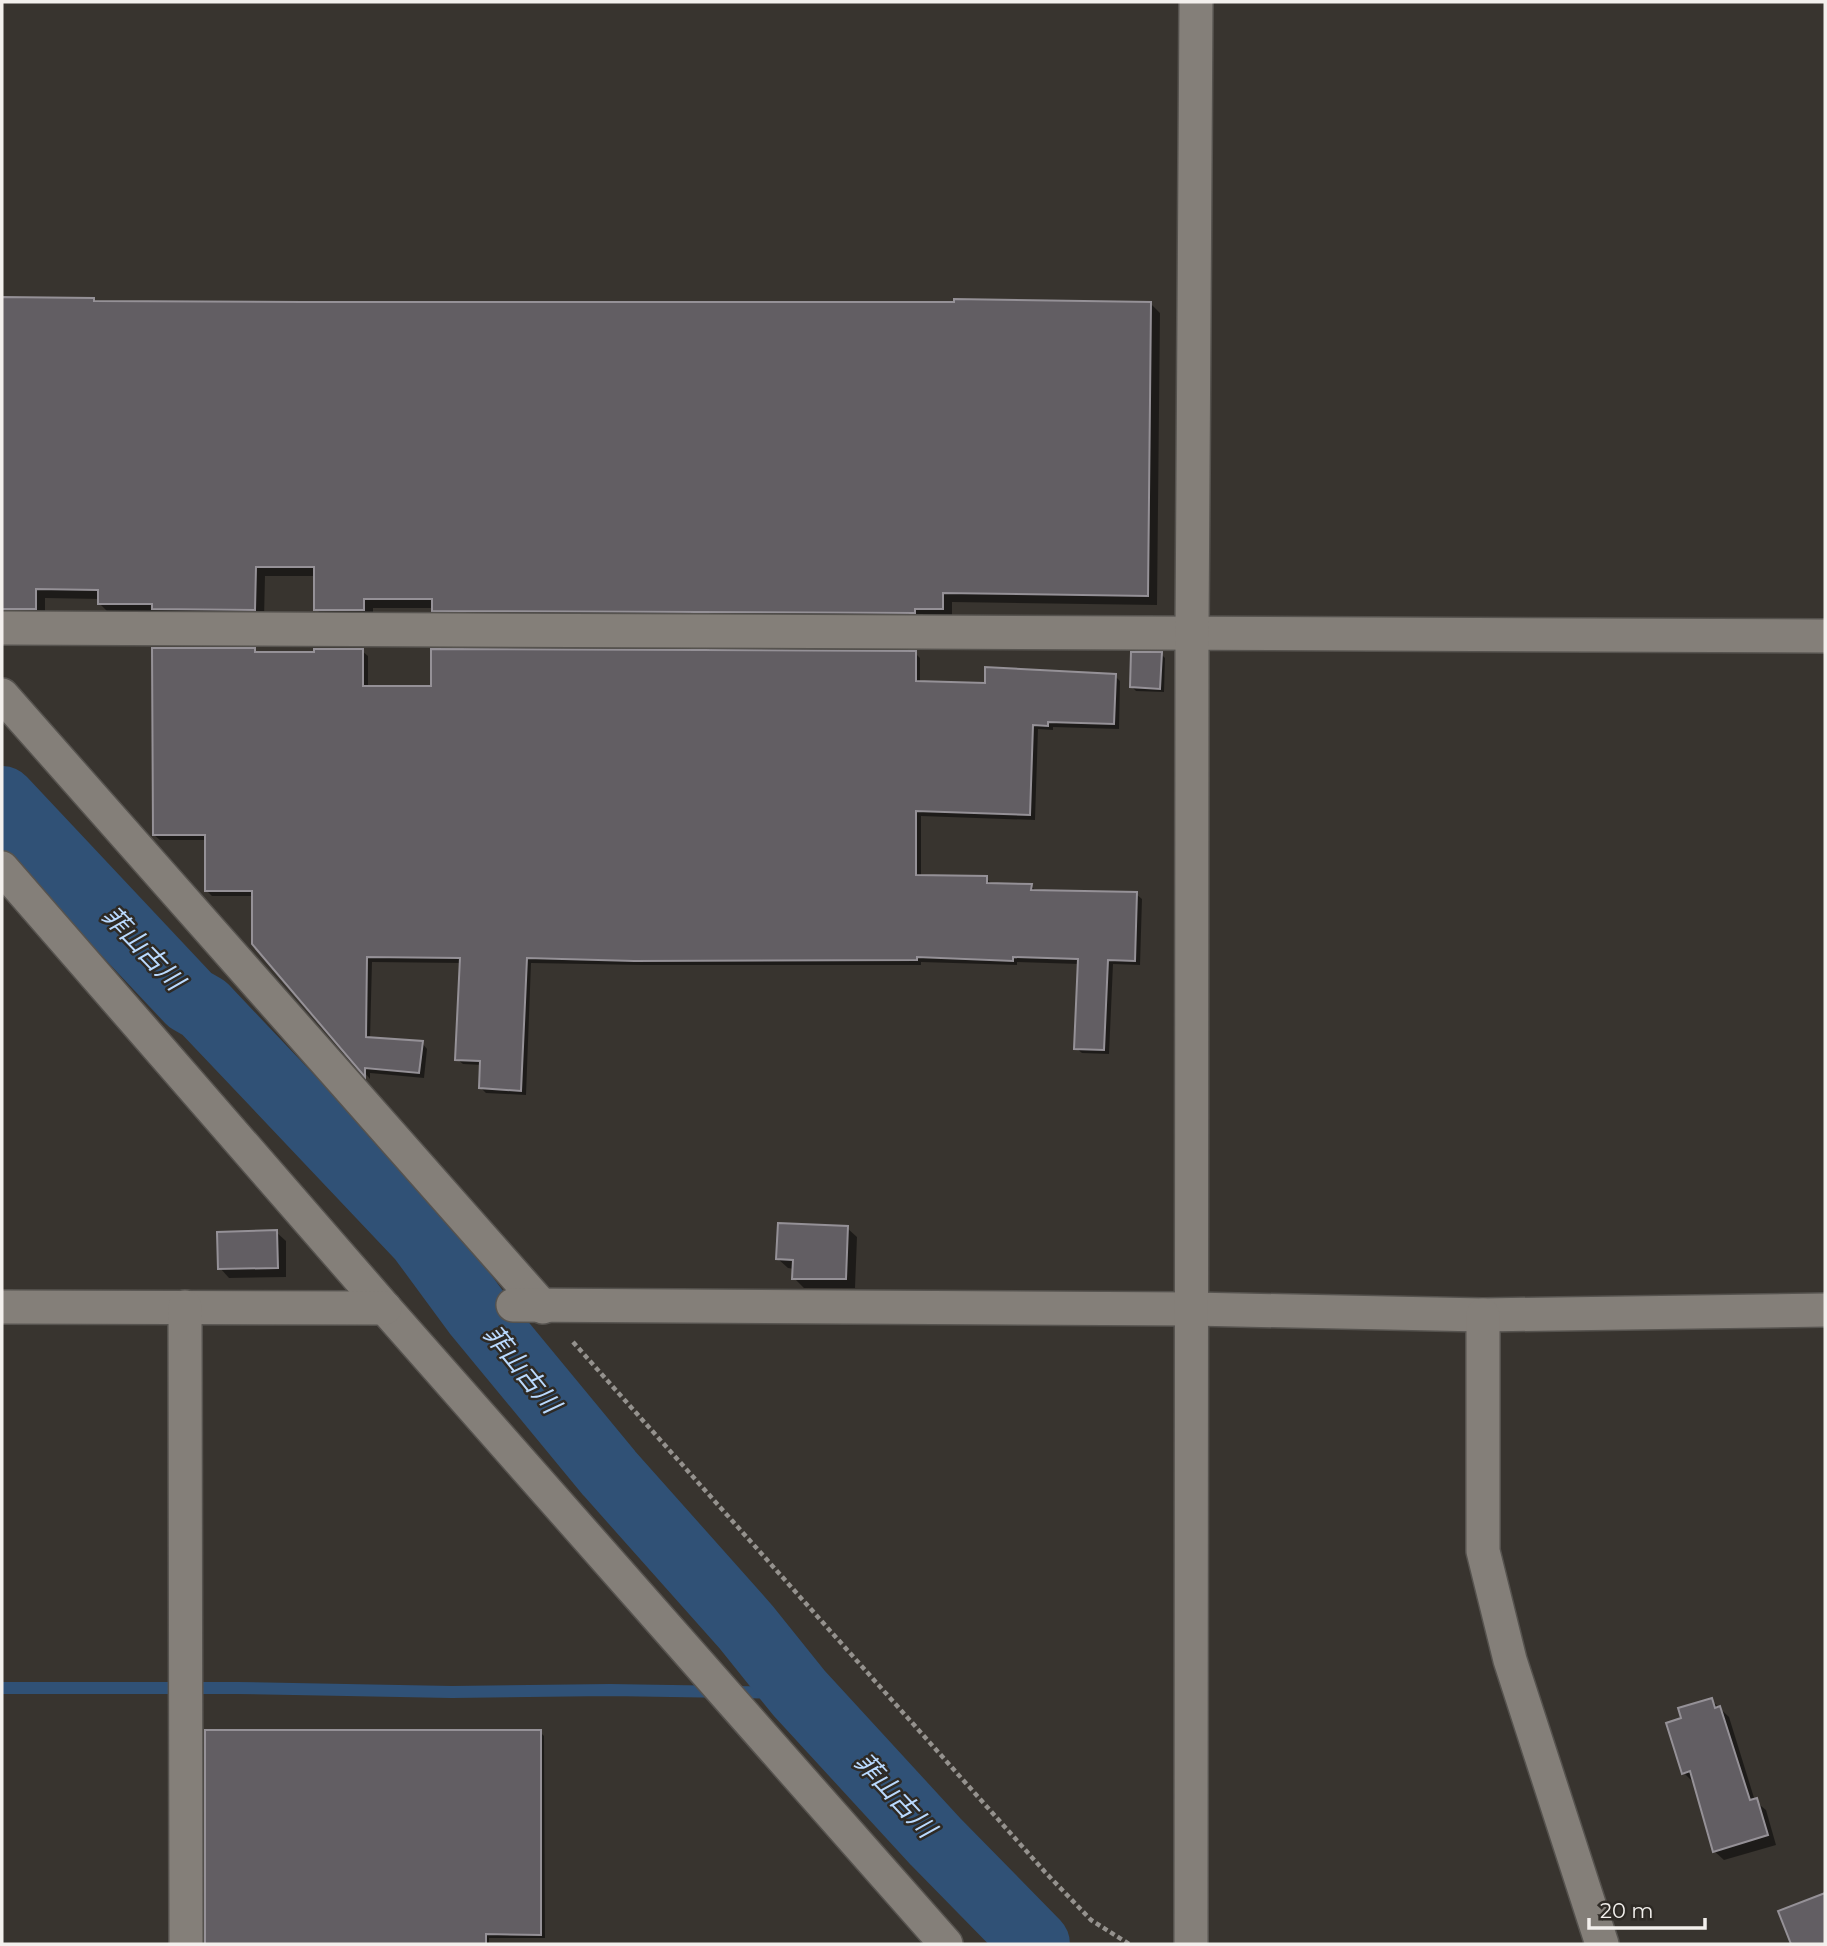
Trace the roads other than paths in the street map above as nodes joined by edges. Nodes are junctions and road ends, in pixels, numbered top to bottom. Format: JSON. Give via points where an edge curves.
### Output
{"nodes":[{"id":1,"x":1196,"y":2,"type":"edge"},
{"id":2,"x":2,"y":628,"type":"edge"},
{"id":3,"x":1192,"y":632,"type":"junction"},
{"id":4,"x":1825,"y":636,"type":"edge"},
{"id":5,"x":2,"y":695,"type":"edge"},
{"id":6,"x":2,"y":868,"type":"edge"},
{"id":7,"x":2,"y":1307,"type":"edge"},
{"id":8,"x":185,"y":1307,"type":"junction"},
{"id":9,"x":385,"y":1308,"type":"junction"},
{"id":10,"x":1193,"y":1309,"type":"junction"},
{"id":11,"x":1825,"y":1310,"type":"edge"},
{"id":12,"x":1483,"y":1315,"type":"junction"},
{"id":13,"x":186,"y":1944,"type":"edge"},
{"id":14,"x":946,"y":1944,"type":"edge"},
{"id":15,"x":1191,"y":1944,"type":"edge"},
{"id":16,"x":1602,"y":1944,"type":"edge"}],
"edges":[{"from":1,"to":3,"type":"street"},
{"from":2,"to":3,"type":"street"},
{"from":3,"to":4,"type":"street"},
{"from":3,"to":10,"type":"street"},
{"from":5,"to":10,"type":"street","via":[[528,1306]]},
{"from":6,"to":9,"type":"street"},
{"from":7,"to":8,"type":"street"},
{"from":8,"to":9,"type":"street"},
{"from":8,"to":13,"type":"street"},
{"from":9,"to":14,"type":"street"},
{"from":10,"to":12,"type":"street"},
{"from":10,"to":15,"type":"street"},
{"from":11,"to":12,"type":"street"},
{"from":12,"to":16,"type":"street","via":[[1483,1551],[1510,1660]]}]}
